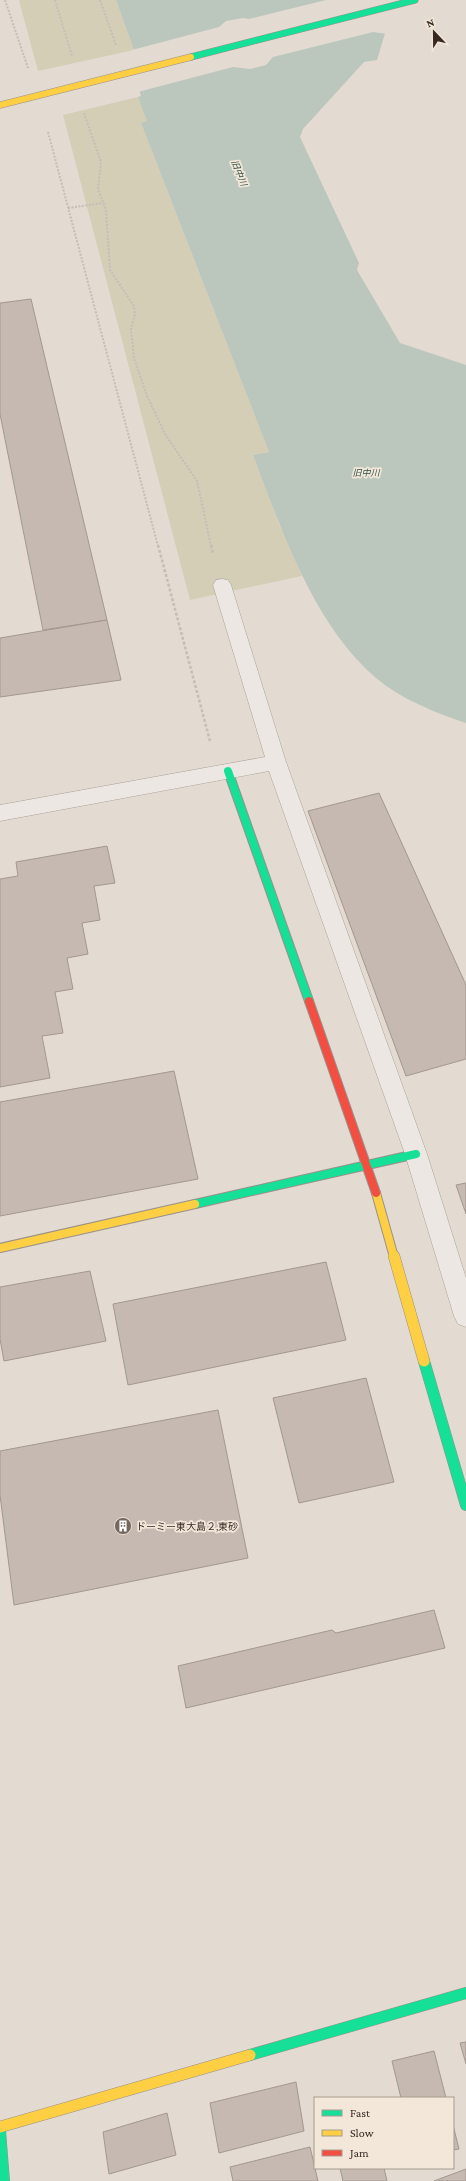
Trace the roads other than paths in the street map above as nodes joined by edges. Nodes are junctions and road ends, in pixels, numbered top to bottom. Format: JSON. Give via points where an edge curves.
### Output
{"nodes":[{"id":1,"x":415,"y":0,"type":"edge"},
{"id":2,"x":0,"y":106,"type":"edge"},
{"id":3,"x":222,"y":585,"type":"road end"},
{"id":4,"x":276,"y":762,"type":"junction"},
{"id":5,"x":228,"y":771,"type":"junction"},
{"id":6,"x":0,"y":812,"type":"edge"},
{"id":7,"x":416,"y":1154,"type":"junction"},
{"id":8,"x":367,"y":1164,"type":"junction"},
{"id":9,"x":0,"y":1248,"type":"edge"},
{"id":10,"x":466,"y":1316,"type":"edge"},
{"id":11,"x":466,"y":1505,"type":"edge"},
{"id":12,"x":466,"y":1993,"type":"edge"},
{"id":13,"x":0,"y":2126,"type":"edge"},
{"id":14,"x":0,"y":2131,"type":"edge"},
{"id":15,"x":4,"y":2181,"type":"edge"}],
"edges":[{"from":1,"to":2,"type":"street"},
{"from":3,"to":4,"type":"street"},
{"from":4,"to":5,"type":"street"},
{"from":4,"to":7,"type":"street"},
{"from":5,"to":6,"type":"street"},
{"from":5,"to":8,"type":"street"},
{"from":7,"to":8,"type":"street"},
{"from":7,"to":10,"type":"street"},
{"from":8,"to":9,"type":"street"},
{"from":8,"to":11,"type":"street"},
{"from":12,"to":13,"type":"street"},
{"from":14,"to":15,"type":"street"}]}
